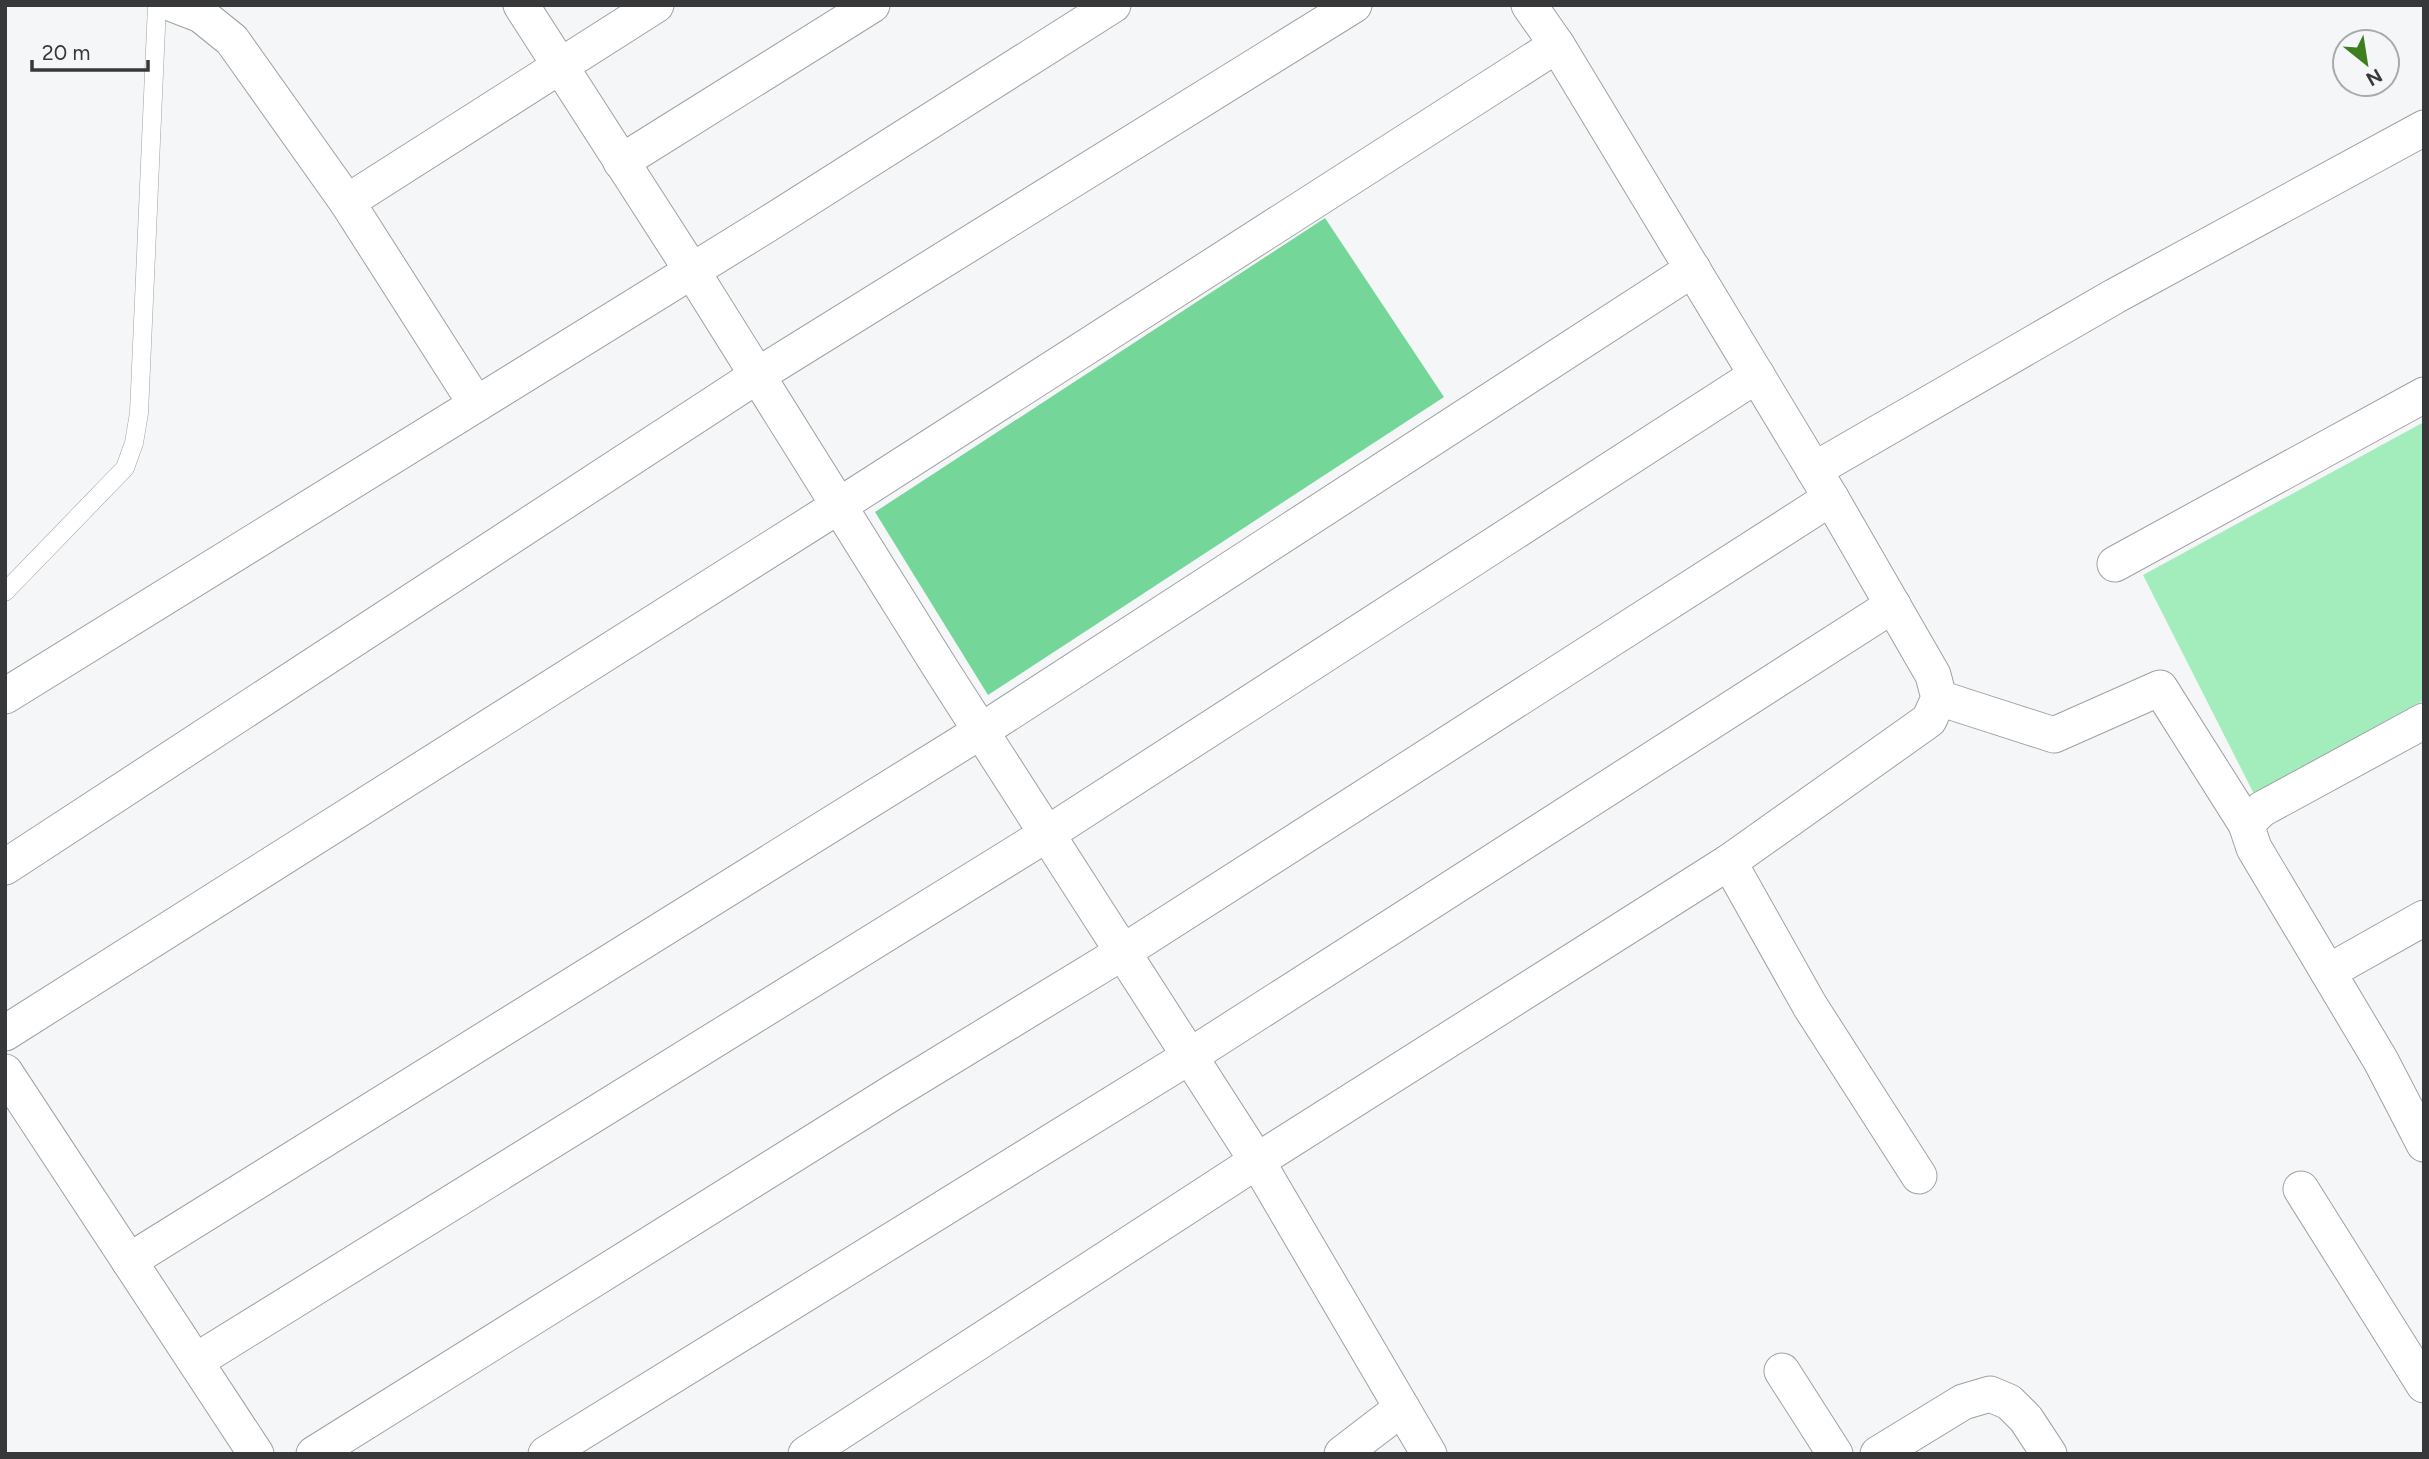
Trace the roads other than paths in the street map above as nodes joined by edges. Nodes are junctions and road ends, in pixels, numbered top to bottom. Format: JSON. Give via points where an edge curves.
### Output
{"nodes":[{"id":1,"x":157,"y":5,"type":"edge"},
{"id":2,"x":521,"y":5,"type":"edge"},
{"id":3,"x":656,"y":5,"type":"edge"},
{"id":4,"x":872,"y":5,"type":"edge"},
{"id":5,"x":1113,"y":5,"type":"edge"},
{"id":6,"x":1353,"y":5,"type":"edge"},
{"id":7,"x":1529,"y":5,"type":"edge"},
{"id":8,"x":193,"y":8,"type":"edge"},
{"id":9,"x":1557,"y":45,"type":"junction"},
{"id":10,"x":560,"y":66,"type":"junction"},
{"id":11,"x":2424,"y":128,"type":"edge"},
{"id":12,"x":621,"y":162,"type":"junction"},
{"id":13,"x":347,"y":202,"type":"junction"},
{"id":14,"x":1693,"y":269,"type":"junction"},
{"id":15,"x":692,"y":271,"type":"junction"},
{"id":16,"x":758,"y":375,"type":"junction"},
{"id":17,"x":1757,"y":375,"type":"junction"},
{"id":18,"x":2424,"y":395,"type":"edge"},
{"id":19,"x":476,"y":404,"type":"junction"},
{"id":20,"x":1823,"y":484,"type":"junction"},
{"id":21,"x":840,"y":505,"type":"junction"},
{"id":22,"x":2115,"y":564,"type":"dead end"},
{"id":23,"x":5,"y":592,"type":"edge"},
{"id":24,"x":1893,"y":605,"type":"junction"},
{"id":25,"x":5,"y":696,"type":"edge"},
{"id":26,"x":1939,"y":698,"type":"junction"},
{"id":27,"x":2424,"y":721,"type":"edge"},
{"id":28,"x":981,"y":731,"type":"junction"},
{"id":29,"x":2246,"y":824,"type":"junction"},
{"id":30,"x":1047,"y":834,"type":"junction"},
{"id":31,"x":1729,"y":862,"type":"junction"},
{"id":32,"x":5,"y":867,"type":"edge"},
{"id":33,"x":2424,"y":918,"type":"edge"},
{"id":34,"x":1123,"y":952,"type":"junction"},
{"id":35,"x":2328,"y":972,"type":"junction"},
{"id":36,"x":5,"y":1033,"type":"edge"},
{"id":37,"x":1190,"y":1056,"type":"junction"},
{"id":38,"x":5,"y":1072,"type":"edge"},
{"id":39,"x":2424,"y":1144,"type":"edge"},
{"id":40,"x":1257,"y":1161,"type":"junction"},
{"id":41,"x":1919,"y":1176,"type":"dead end"},
{"id":42,"x":2301,"y":1189,"type":"dead end"},
{"id":43,"x":129,"y":1261,"type":"junction"},
{"id":44,"x":196,"y":1361,"type":"junction"},
{"id":45,"x":1782,"y":1371,"type":"dead end"},
{"id":46,"x":2424,"y":1385,"type":"edge"},
{"id":47,"x":1417,"y":1432,"type":"edge"},
{"id":48,"x":257,"y":1454,"type":"edge"},
{"id":49,"x":314,"y":1454,"type":"edge"},
{"id":50,"x":546,"y":1454,"type":"edge"},
{"id":51,"x":806,"y":1454,"type":"edge"},
{"id":52,"x":1342,"y":1454,"type":"edge"},
{"id":53,"x":1835,"y":1454,"type":"edge"},
{"id":54,"x":1878,"y":1454,"type":"edge"},
{"id":55,"x":2049,"y":1454,"type":"edge"}],
"edges":[{"from":1,"to":23,"type":"lane","via":[[134,443],[125,468]]},
{"from":2,"to":10,"type":"street"},
{"from":3,"to":10,"type":"street"},
{"from":4,"to":12,"type":"street"},
{"from":5,"to":15,"type":"street"},
{"from":6,"to":16,"type":"street"},
{"from":7,"to":9,"type":"street"},
{"from":8,"to":13,"type":"street","via":[[232,40]]},
{"from":9,"to":14,"type":"street"},
{"from":9,"to":21,"type":"street"},
{"from":10,"to":12,"type":"street"},
{"from":10,"to":13,"type":"street"},
{"from":11,"to":20,"type":"street","via":[[2115,296]]},
{"from":12,"to":15,"type":"street"},
{"from":13,"to":19,"type":"street"},
{"from":14,"to":17,"type":"street"},
{"from":14,"to":28,"type":"street"},
{"from":15,"to":16,"type":"street"},
{"from":15,"to":19,"type":"street"},
{"from":16,"to":21,"type":"street"},
{"from":16,"to":32,"type":"street"},
{"from":17,"to":20,"type":"street"},
{"from":17,"to":30,"type":"street"},
{"from":18,"to":22,"type":"street"},
{"from":19,"to":25,"type":"street"},
{"from":20,"to":24,"type":"street"},
{"from":20,"to":34,"type":"street"},
{"from":21,"to":28,"type":"street"},
{"from":21,"to":36,"type":"street"},
{"from":24,"to":26,"type":"street","via":[[1933,675]]},
{"from":24,"to":37,"type":"street"},
{"from":26,"to":29,"type":"street","via":[[2054,735],[2160,688]]},
{"from":26,"to":31,"type":"street","via":[[1928,720]]},
{"from":27,"to":29,"type":"street","via":[[2262,809]]},
{"from":28,"to":30,"type":"street"},
{"from":28,"to":43,"type":"street"},
{"from":29,"to":35,"type":"street","via":[[2255,848]]},
{"from":30,"to":34,"type":"street"},
{"from":30,"to":44,"type":"street"},
{"from":31,"to":40,"type":"street"},
{"from":31,"to":41,"type":"street","via":[[1810,1006]]},
{"from":33,"to":35,"type":"street"},
{"from":34,"to":37,"type":"street"},
{"from":34,"to":49,"type":"street"},
{"from":35,"to":39,"type":"street"},
{"from":37,"to":40,"type":"street"},
{"from":37,"to":50,"type":"street"},
{"from":38,"to":43,"type":"street"},
{"from":40,"to":47,"type":"street"},
{"from":40,"to":51,"type":"street"},
{"from":42,"to":46,"type":"street"},
{"from":43,"to":44,"type":"street"},
{"from":44,"to":48,"type":"street"},
{"from":45,"to":53,"type":"street"},
{"from":47,"to":52,"type":"street"},
{"from":54,"to":55,"type":"street","via":[[1963,1402],[1990,1394],[2009,1402]]}]}
